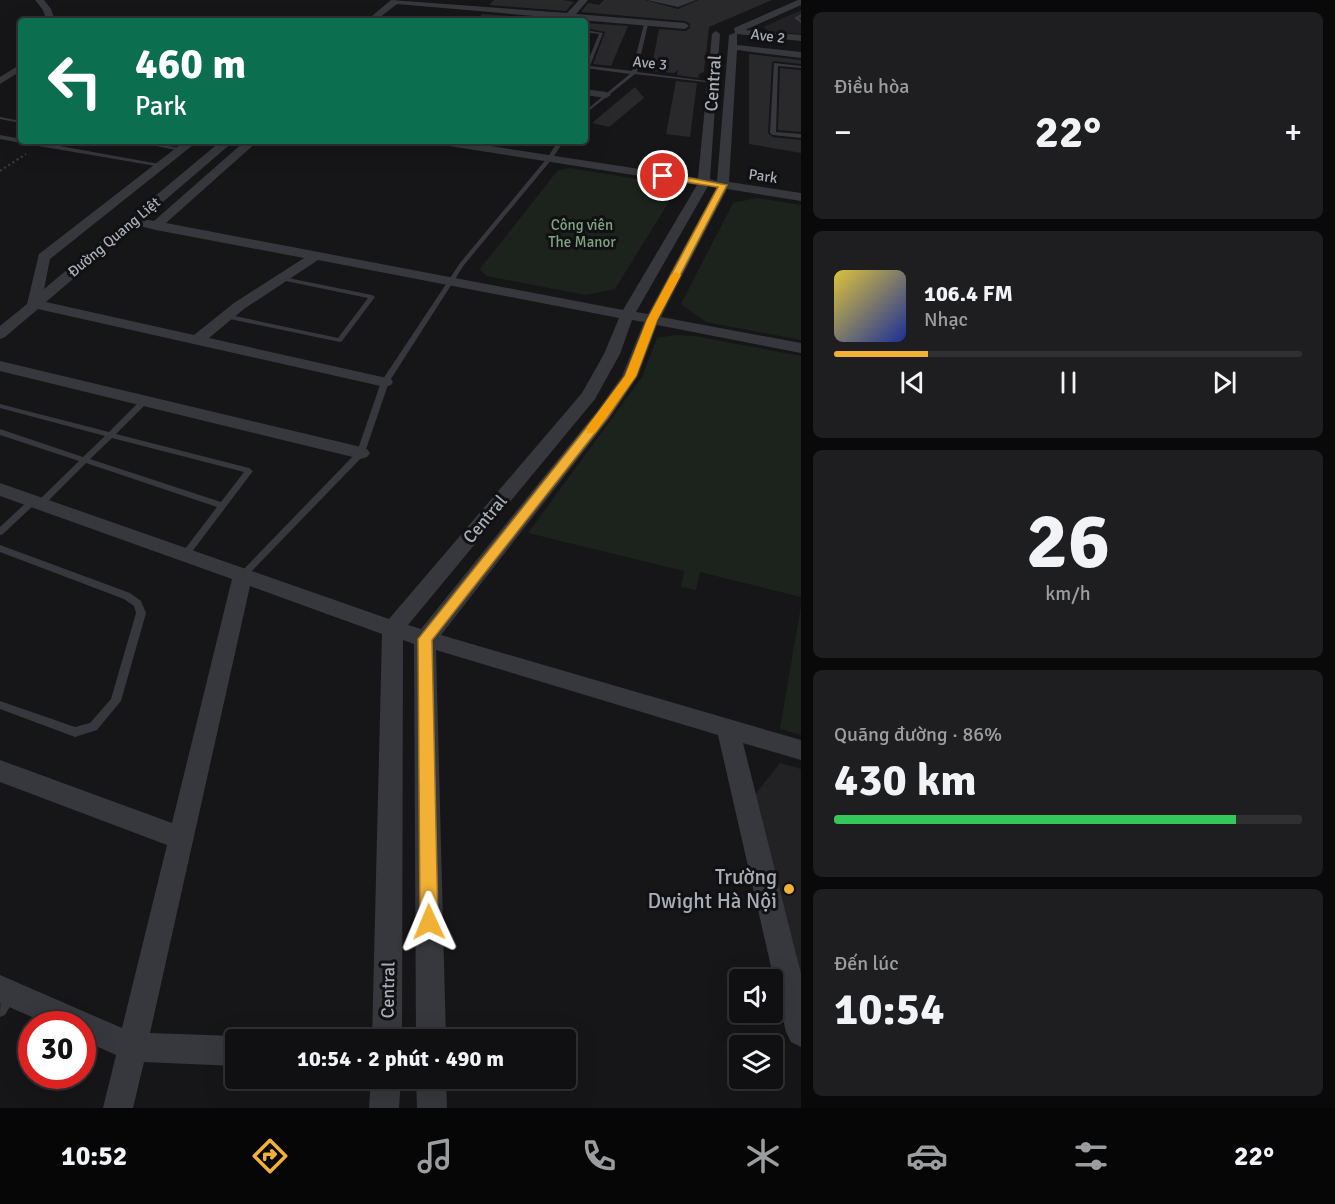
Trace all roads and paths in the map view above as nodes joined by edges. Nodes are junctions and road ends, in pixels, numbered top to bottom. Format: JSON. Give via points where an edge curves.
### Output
{"nodes":[{"id":1,"x":39,"y":0,"type":"edge"},
{"id":2,"x":395,"y":0,"type":"edge"},
{"id":3,"x":500,"y":0,"type":"edge"},
{"id":4,"x":584,"y":0,"type":"edge"},
{"id":5,"x":651,"y":0,"type":"edge"},
{"id":6,"x":692,"y":0,"type":"edge"},
{"id":7,"x":783,"y":0,"type":"edge"},
{"id":8,"x":801,"y":2,"type":"edge"},
{"id":9,"x":572,"y":14,"type":"junction"},
{"id":10,"x":801,"y":15,"type":"edge"},
{"id":11,"x":50,"y":18,"type":"edge"},
{"id":12,"x":374,"y":18,"type":"edge"},
{"id":13,"x":631,"y":20,"type":"junction"},
{"id":14,"x":801,"y":22,"type":"edge"},
{"id":15,"x":646,"y":24,"type":"junction"},
{"id":16,"x":685,"y":26,"type":"junction"},
{"id":17,"x":700,"y":27,"type":"dead end"},
{"id":18,"x":735,"y":30,"type":"junction"},
{"id":19,"x":588,"y":31,"type":"edge"},
{"id":20,"x":801,"y":38,"type":"edge"},
{"id":21,"x":732,"y":47,"type":"junction"},
{"id":22,"x":801,"y":55,"type":"edge"},
{"id":23,"x":588,"y":65,"type":"edge"},
{"id":24,"x":588,"y":67,"type":"edge"},
{"id":25,"x":801,"y":67,"type":"edge"},
{"id":26,"x":18,"y":69,"type":"edge"},
{"id":27,"x":634,"y":73,"type":"junction"},
{"id":28,"x":0,"y":81,"type":"edge"},
{"id":29,"x":713,"y":82,"type":"junction"},
{"id":30,"x":588,"y":93,"type":"edge"},
{"id":31,"x":606,"y":95,"type":"junction"},
{"id":32,"x":588,"y":110,"type":"edge"},
{"id":33,"x":0,"y":118,"type":"edge"},
{"id":34,"x":18,"y":121,"type":"edge"},
{"id":35,"x":801,"y":136,"type":"edge"},
{"id":36,"x":0,"y":137,"type":"edge"},
{"id":37,"x":18,"y":140,"type":"edge"},
{"id":38,"x":40,"y":144,"type":"edge"},
{"id":39,"x":224,"y":144,"type":"edge"},
{"id":40,"x":249,"y":144,"type":"edge"},
{"id":41,"x":456,"y":144,"type":"edge"},
{"id":42,"x":559,"y":144,"type":"edge"},
{"id":43,"x":187,"y":145,"type":"edge"},
{"id":44,"x":34,"y":148,"type":"dead end"},
{"id":45,"x":550,"y":158,"type":"junction"},
{"id":46,"x":162,"y":165,"type":"junction"},
{"id":47,"x":0,"y":171,"type":"edge"},
{"id":48,"x":704,"y":182,"type":"junction"},
{"id":49,"x":723,"y":185,"type":"junction"},
{"id":50,"x":801,"y":197,"type":"edge"},
{"id":51,"x":133,"y":221,"type":"junction"},
{"id":52,"x":156,"y":226,"type":"junction"},
{"id":53,"x":315,"y":256,"type":"junction"},
{"id":54,"x":283,"y":279,"type":"junction"},
{"id":55,"x":450,"y":282,"type":"junction"},
{"id":56,"x":34,"y":304,"type":"junction"},
{"id":57,"x":627,"y":315,"type":"junction"},
{"id":58,"x":225,"y":316,"type":"junction"},
{"id":59,"x":652,"y":320,"type":"junction"},
{"id":60,"x":0,"y":334,"type":"edge"},
{"id":61,"x":197,"y":341,"type":"junction"},
{"id":62,"x":801,"y":348,"type":"edge"},
{"id":63,"x":0,"y":366,"type":"edge"},
{"id":64,"x":386,"y":382,"type":"junction"},
{"id":65,"x":145,"y":401,"type":"junction"},
{"id":66,"x":0,"y":406,"type":"edge"},
{"id":67,"x":0,"y":432,"type":"edge"},
{"id":68,"x":111,"y":435,"type":"junction"},
{"id":69,"x":361,"y":453,"type":"junction"},
{"id":70,"x":85,"y":460,"type":"junction"},
{"id":71,"x":0,"y":489,"type":"edge"},
{"id":72,"x":37,"y":502,"type":"junction"},
{"id":73,"x":223,"y":506,"type":"junction"},
{"id":74,"x":0,"y":532,"type":"edge"},
{"id":75,"x":0,"y":548,"type":"edge"},
{"id":76,"x":185,"y":555,"type":"junction"},
{"id":77,"x":243,"y":575,"type":"junction"},
{"id":78,"x":393,"y":629,"type":"junction"},
{"id":79,"x":425,"y":639,"type":"junction"},
{"id":80,"x":0,"y":705,"type":"edge"},
{"id":81,"x":728,"y":728,"type":"junction"},
{"id":82,"x":801,"y":750,"type":"edge"},
{"id":83,"x":0,"y":771,"type":"edge"},
{"id":84,"x":181,"y":838,"type":"junction"},
{"id":85,"x":4,"y":998,"type":"edge"},
{"id":86,"x":42,"y":1011,"type":"edge"},
{"id":87,"x":387,"y":1029,"type":"edge"},
{"id":88,"x":431,"y":1029,"type":"edge"},
{"id":89,"x":96,"y":1031,"type":"edge"},
{"id":90,"x":801,"y":1032,"type":"edge"},
{"id":91,"x":132,"y":1047,"type":"junction"},
{"id":92,"x":225,"y":1051,"type":"edge"},
{"id":93,"x":385,"y":1089,"type":"edge"},
{"id":94,"x":431,"y":1089,"type":"edge"},
{"id":95,"x":118,"y":1108,"type":"edge"},
{"id":96,"x":384,"y":1108,"type":"edge"},
{"id":97,"x":432,"y":1108,"type":"edge"}],
"edges":[{"from":1,"to":11,"type":"street"},
{"from":2,"to":9,"type":"street"},
{"from":2,"to":12,"type":"street"},
{"from":3,"to":9,"type":"street"},
{"from":4,"to":9,"type":"street"},
{"from":5,"to":6,"type":"street","via":[[678,4]]},
{"from":7,"to":18,"type":"street"},
{"from":8,"to":18,"type":"street"},
{"from":9,"to":13,"type":"street"},
{"from":10,"to":14,"type":"lane","via":[[796,18]]},
{"from":13,"to":15,"type":"street"},
{"from":13,"to":16,"type":"street"},
{"from":15,"to":16,"type":"street"},
{"from":15,"to":27,"type":"lane"},
{"from":16,"to":17,"type":"street"},
{"from":18,"to":20,"type":"street"},
{"from":18,"to":21,"type":"street","name":"Central"},
{"from":18,"to":29,"type":"street","name":"Central","via":[[716,34]]},
{"from":19,"to":23,"type":"lane","via":[[601,33]]},
{"from":21,"to":22,"type":"street","name":"Ave 2"},
{"from":21,"to":49,"type":"street","name":"Central"},
{"from":24,"to":27,"type":"lane","name":"Ave 3"},
{"from":25,"to":35,"type":"lane","via":[[776,64],[773,133]]},
{"from":26,"to":28,"type":"street"},
{"from":27,"to":29,"type":"lane","name":"Ave 3"},
{"from":27,"to":31,"type":"lane"},
{"from":29,"to":48,"type":"street","name":"Central"},
{"from":30,"to":31,"type":"street"},
{"from":31,"to":32,"type":"lane"},
{"from":33,"to":34,"type":"lane"},
{"from":36,"to":37,"type":"lane"},
{"from":38,"to":46,"type":"lane"},
{"from":39,"to":51,"type":"street","name":"Đường Quang Liệt"},
{"from":40,"to":52,"type":"street"},
{"from":41,"to":45,"type":"street","name":"Park"},
{"from":42,"to":45,"type":"lane"},
{"from":43,"to":46,"type":"street"},
{"from":44,"to":47,"type":"path"},
{"from":45,"to":48,"type":"street","name":"Park"},
{"from":45,"to":55,"type":"lane"},
{"from":46,"to":56,"type":"street","via":[[44,257]]},
{"from":48,"to":49,"type":"street","name":"Park"},
{"from":48,"to":57,"type":"street","name":"Central"},
{"from":49,"to":50,"type":"street","name":"Park"},
{"from":49,"to":59,"type":"street","name":"Central"},
{"from":51,"to":52,"type":"street"},
{"from":51,"to":56,"type":"street","name":"Đường Quang Liệt"},
{"from":52,"to":53,"type":"street"},
{"from":53,"to":54,"type":"street"},
{"from":53,"to":55,"type":"street"},
{"from":54,"to":58,"type":"street"},
{"from":54,"to":58,"type":"lane","via":[[372,297],[340,340]]},
{"from":55,"to":57,"type":"street"},
{"from":55,"to":64,"type":"lane"},
{"from":56,"to":60,"type":"street","name":"Đường Quang Liệt"},
{"from":56,"to":61,"type":"street"},
{"from":57,"to":59,"type":"street"},
{"from":57,"to":78,"type":"street","name":"Central","via":[[612,354],[589,395]]},
{"from":58,"to":61,"type":"street"},
{"from":59,"to":62,"type":"street"},
{"from":59,"to":79,"type":"street","name":"Central","via":[[630,376],[603,415]]},
{"from":61,"to":64,"type":"street"},
{"from":63,"to":65,"type":"street"},
{"from":64,"to":69,"type":"lane"},
{"from":65,"to":68,"type":"lane"},
{"from":65,"to":69,"type":"street"},
{"from":66,"to":68,"type":"lane"},
{"from":67,"to":70,"type":"lane"},
{"from":68,"to":70,"type":"lane"},
{"from":68,"to":73,"type":"lane","via":[[249,471]]},
{"from":69,"to":77,"type":"lane"},
{"from":70,"to":72,"type":"lane"},
{"from":70,"to":73,"type":"lane"},
{"from":71,"to":72,"type":"street"},
{"from":72,"to":74,"type":"lane"},
{"from":72,"to":76,"type":"street"},
{"from":73,"to":76,"type":"lane"},
{"from":75,"to":80,"type":"lane","via":[[128,596],[138,603],[141,613],[116,701],[93,726],[75,732]]},
{"from":76,"to":77,"type":"street"},
{"from":77,"to":78,"type":"street"},
{"from":77,"to":84,"type":"street"},
{"from":78,"to":79,"type":"street"},
{"from":78,"to":87,"type":"street","name":"Central"},
{"from":79,"to":81,"type":"street"},
{"from":79,"to":88,"type":"street"},
{"from":81,"to":82,"type":"street"},
{"from":81,"to":90,"type":"street"},
{"from":83,"to":84,"type":"street"},
{"from":84,"to":91,"type":"street"},
{"from":85,"to":86,"type":"street"},
{"from":89,"to":91,"type":"street"},
{"from":91,"to":92,"type":"street"},
{"from":91,"to":95,"type":"street"},
{"from":93,"to":96,"type":"street"},
{"from":94,"to":97,"type":"street"}]}
